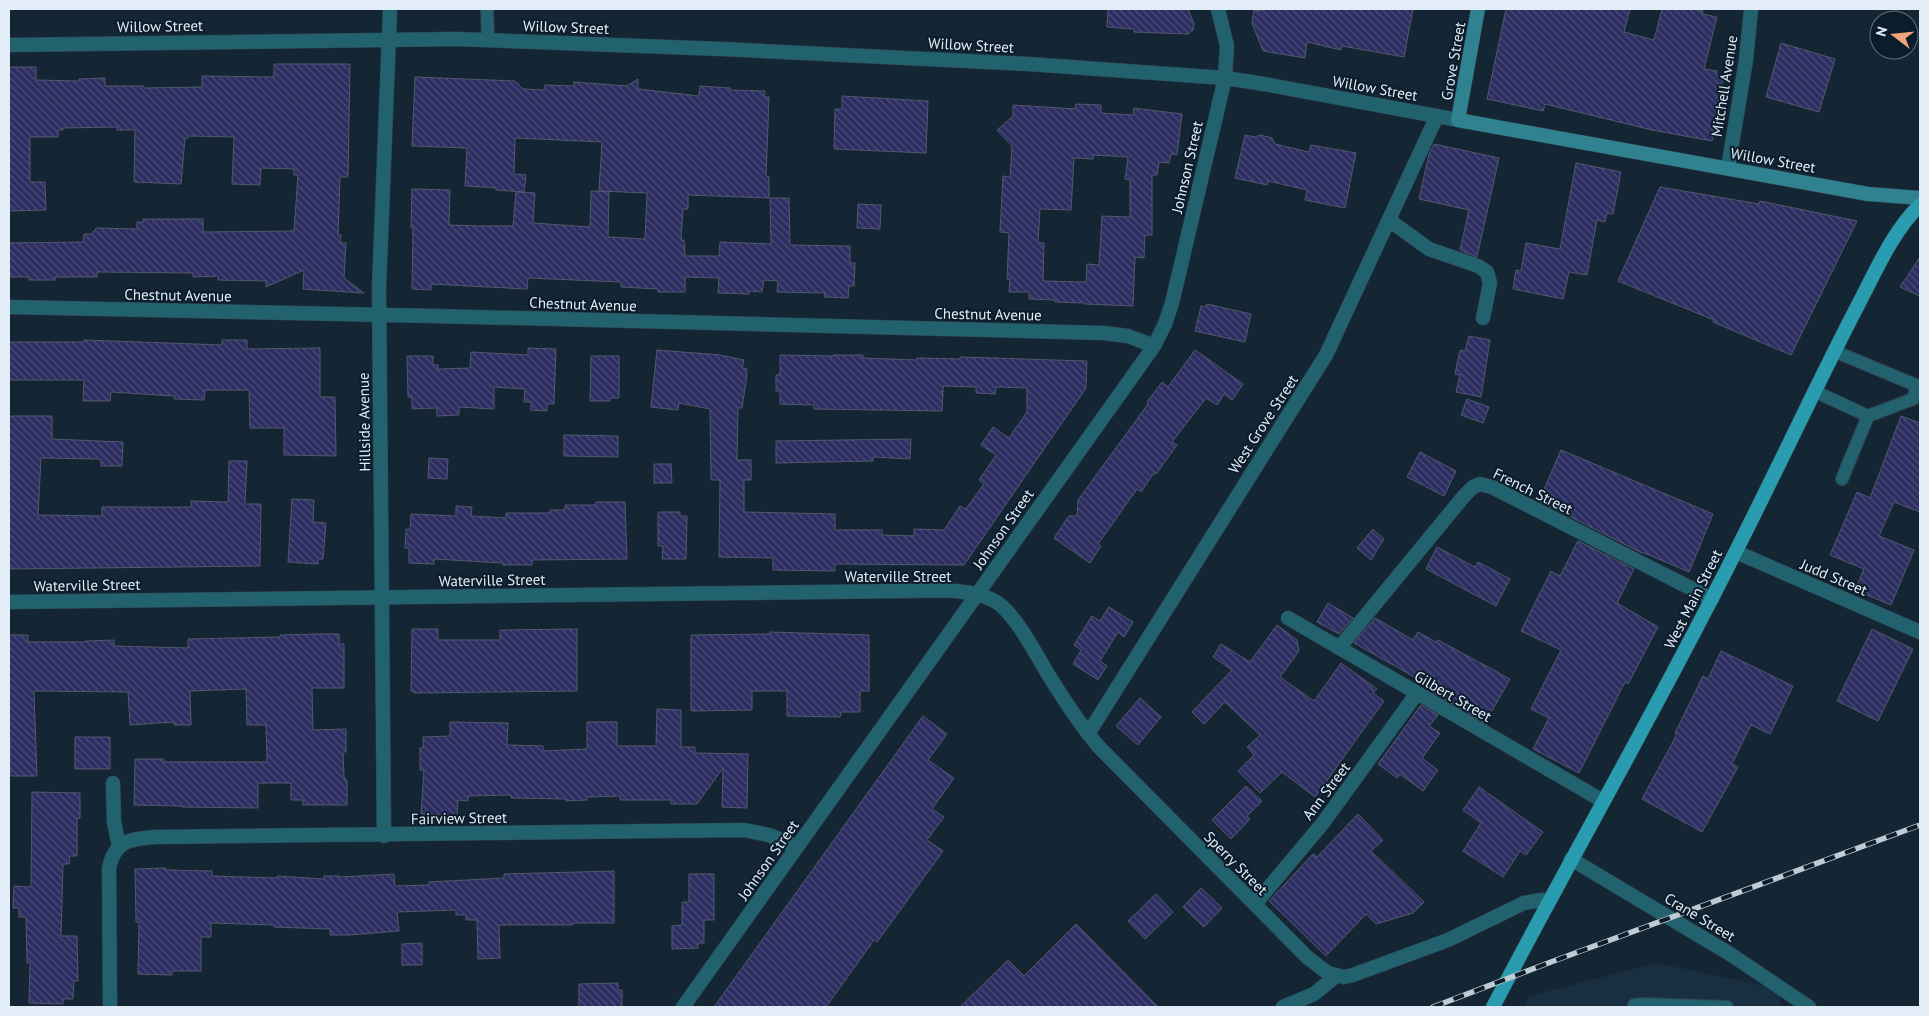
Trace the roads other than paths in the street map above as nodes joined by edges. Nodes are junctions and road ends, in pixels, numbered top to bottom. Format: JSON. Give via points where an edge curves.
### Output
{"nodes":[{"id":1,"x":390,"y":9,"type":"edge"},
{"id":2,"x":487,"y":9,"type":"edge"},
{"id":3,"x":1218,"y":9,"type":"edge"},
{"id":4,"x":1478,"y":9,"type":"edge"},
{"id":5,"x":1751,"y":9,"type":"edge"},
{"id":6,"x":388,"y":39,"type":"junction"},
{"id":7,"x":488,"y":40,"type":"junction"},
{"id":8,"x":9,"y":45,"type":"edge"},
{"id":9,"x":1225,"y":78,"type":"junction"},
{"id":10,"x":1437,"y":116,"type":"junction"},
{"id":11,"x":1458,"y":120,"type":"junction"},
{"id":12,"x":1728,"y":168,"type":"junction"},
{"id":13,"x":1920,"y":198,"type":"edge"},
{"id":14,"x":1920,"y":205,"type":"edge"},
{"id":15,"x":1389,"y":220,"type":"junction"},
{"id":16,"x":9,"y":307,"type":"edge"},
{"id":17,"x":379,"y":315,"type":"junction"},
{"id":18,"x":1483,"y":318,"type":"dead end"},
{"id":19,"x":1154,"y":346,"type":"junction"},
{"id":20,"x":1834,"y":351,"type":"junction"},
{"id":21,"x":1919,"y":386,"type":"edge"},
{"id":22,"x":1814,"y":391,"type":"junction"},
{"id":23,"x":1868,"y":416,"type":"junction"},
{"id":24,"x":1842,"y":479,"type":"dead end"},
{"id":25,"x":1736,"y":552,"type":"junction"},
{"id":26,"x":976,"y":595,"type":"junction"},
{"id":27,"x":382,"y":598,"type":"junction"},
{"id":28,"x":1712,"y":599,"type":"junction"},
{"id":29,"x":9,"y":602,"type":"edge"},
{"id":30,"x":1288,"y":618,"type":"dead end"},
{"id":31,"x":1920,"y":632,"type":"edge"},
{"id":32,"x":1339,"y":648,"type":"junction"},
{"id":33,"x":1417,"y":693,"type":"junction"},
{"id":34,"x":1088,"y":734,"type":"junction"},
{"id":35,"x":113,"y":783,"type":"dead end"},
{"id":36,"x":1603,"y":801,"type":"junction"},
{"id":37,"x":384,"y":836,"type":"junction"},
{"id":38,"x":119,"y":846,"type":"junction"},
{"id":39,"x":797,"y":848,"type":"junction"},
{"id":40,"x":1571,"y":859,"type":"junction"},
{"id":41,"x":1548,"y":900,"type":"junction"},
{"id":42,"x":1255,"y":904,"type":"junction"},
{"id":43,"x":1336,"y":976,"type":"junction"},
{"id":44,"x":110,"y":1007,"type":"edge"},
{"id":45,"x":683,"y":1007,"type":"edge"},
{"id":46,"x":1283,"y":1007,"type":"edge"},
{"id":47,"x":1493,"y":1007,"type":"edge"},
{"id":48,"x":1634,"y":1007,"type":"edge"},
{"id":49,"x":1727,"y":1007,"type":"edge"},
{"id":50,"x":1809,"y":1007,"type":"edge"}],
"edges":[{"from":1,"to":6,"type":"street","name":"Hillside Avenue"},
{"from":2,"to":7,"type":"lane"},
{"from":3,"to":9,"type":"street","name":"Johnson Street","via":[[1227,46]]},
{"from":4,"to":11,"type":"main road","name":"Grove Street"},
{"from":5,"to":12,"type":"street","name":"Mitchell Avenue"},
{"from":6,"to":7,"type":"street","name":"Willow Street"},
{"from":6,"to":8,"type":"street","name":"Willow Street"},
{"from":6,"to":17,"type":"street","name":"Hillside Avenue"},
{"from":7,"to":9,"type":"street","name":"Willow Street","via":[[1020,64]]},
{"from":9,"to":10,"type":"street","name":"Willow Street"},
{"from":9,"to":19,"type":"street","name":"Johnson Street","via":[[1172,303]]},
{"from":10,"to":11,"type":"street","name":"Willow Street"},
{"from":10,"to":15,"type":"street","name":"West Grove Street"},
{"from":11,"to":12,"type":"main road","name":"Willow Street"},
{"from":12,"to":13,"type":"main road","name":"Willow Street","via":[[1868,194]]},
{"from":14,"to":20,"type":"main road","name":"West Main Street","via":[[1896,235]]},
{"from":15,"to":18,"type":"street","via":[[1429,249],[1478,266],[1486,272],[1490,283]]},
{"from":15,"to":34,"type":"street","name":"West Grove Street","via":[[1326,356]]},
{"from":16,"to":17,"type":"street","name":"Chestnut Avenue"},
{"from":17,"to":19,"type":"street","name":"Chestnut Avenue","via":[[1104,333],[1128,336]]},
{"from":17,"to":27,"type":"street","name":"Hillside Avenue"},
{"from":19,"to":26,"type":"street","name":"Johnson Street"},
{"from":20,"to":21,"type":"lane"},
{"from":20,"to":22,"type":"main road","name":"West Main Street"},
{"from":21,"to":23,"type":"lane","via":[[1913,399]]},
{"from":22,"to":23,"type":"lane"},
{"from":22,"to":25,"type":"main road","name":"West Main Street"},
{"from":23,"to":24,"type":"lane"},
{"from":25,"to":28,"type":"main road","name":"West Main Street"},
{"from":25,"to":31,"type":"street","name":"Judd Street"},
{"from":26,"to":27,"type":"street","name":"Waterville Street","via":[[903,591]]},
{"from":26,"to":34,"type":"street","name":"Sperry Street","via":[[992,599],[1009,612]]},
{"from":26,"to":39,"type":"street","name":"Johnson Street"},
{"from":27,"to":29,"type":"street","name":"Waterville Street"},
{"from":27,"to":37,"type":"street","name":"Hillside Avenue"},
{"from":28,"to":32,"type":"street","name":"French Street","via":[[1492,487],[1480,484],[1464,496]]},
{"from":28,"to":36,"type":"main road","name":"West Main Street"},
{"from":30,"to":32,"type":"street","name":"Gilbert Street"},
{"from":32,"to":33,"type":"street","name":"Gilbert Street"},
{"from":33,"to":36,"type":"street","name":"Gilbert Street"},
{"from":33,"to":42,"type":"street","name":"Ann Street","via":[[1323,823]]},
{"from":34,"to":42,"type":"street","name":"Sperry Street"},
{"from":35,"to":38,"type":"street","via":[[114,822]]},
{"from":36,"to":40,"type":"main road","name":"West Main Street"},
{"from":37,"to":38,"type":"street","name":"Fairview Street","via":[[156,837],[132,840]]},
{"from":37,"to":39,"type":"street","name":"Fairview Street","via":[[744,830],[769,835]]},
{"from":38,"to":44,"type":"street","via":[[109,868]]},
{"from":39,"to":45,"type":"street","name":"Johnson Street"},
{"from":40,"to":41,"type":"main road","name":"West Main Street"},
{"from":40,"to":50,"type":"street","name":"Crane Street","via":[[1730,954]]},
{"from":41,"to":43,"type":"street","via":[[1524,904],[1448,940],[1364,972]]},
{"from":41,"to":47,"type":"main road","name":"West Main Street"},
{"from":42,"to":43,"type":"street","name":"Sperry Street","via":[[1319,968]]},
{"from":43,"to":46,"type":"street","via":[[1314,994]]},
{"from":48,"to":49,"type":"lane","via":[[1643,1004]]}]}
